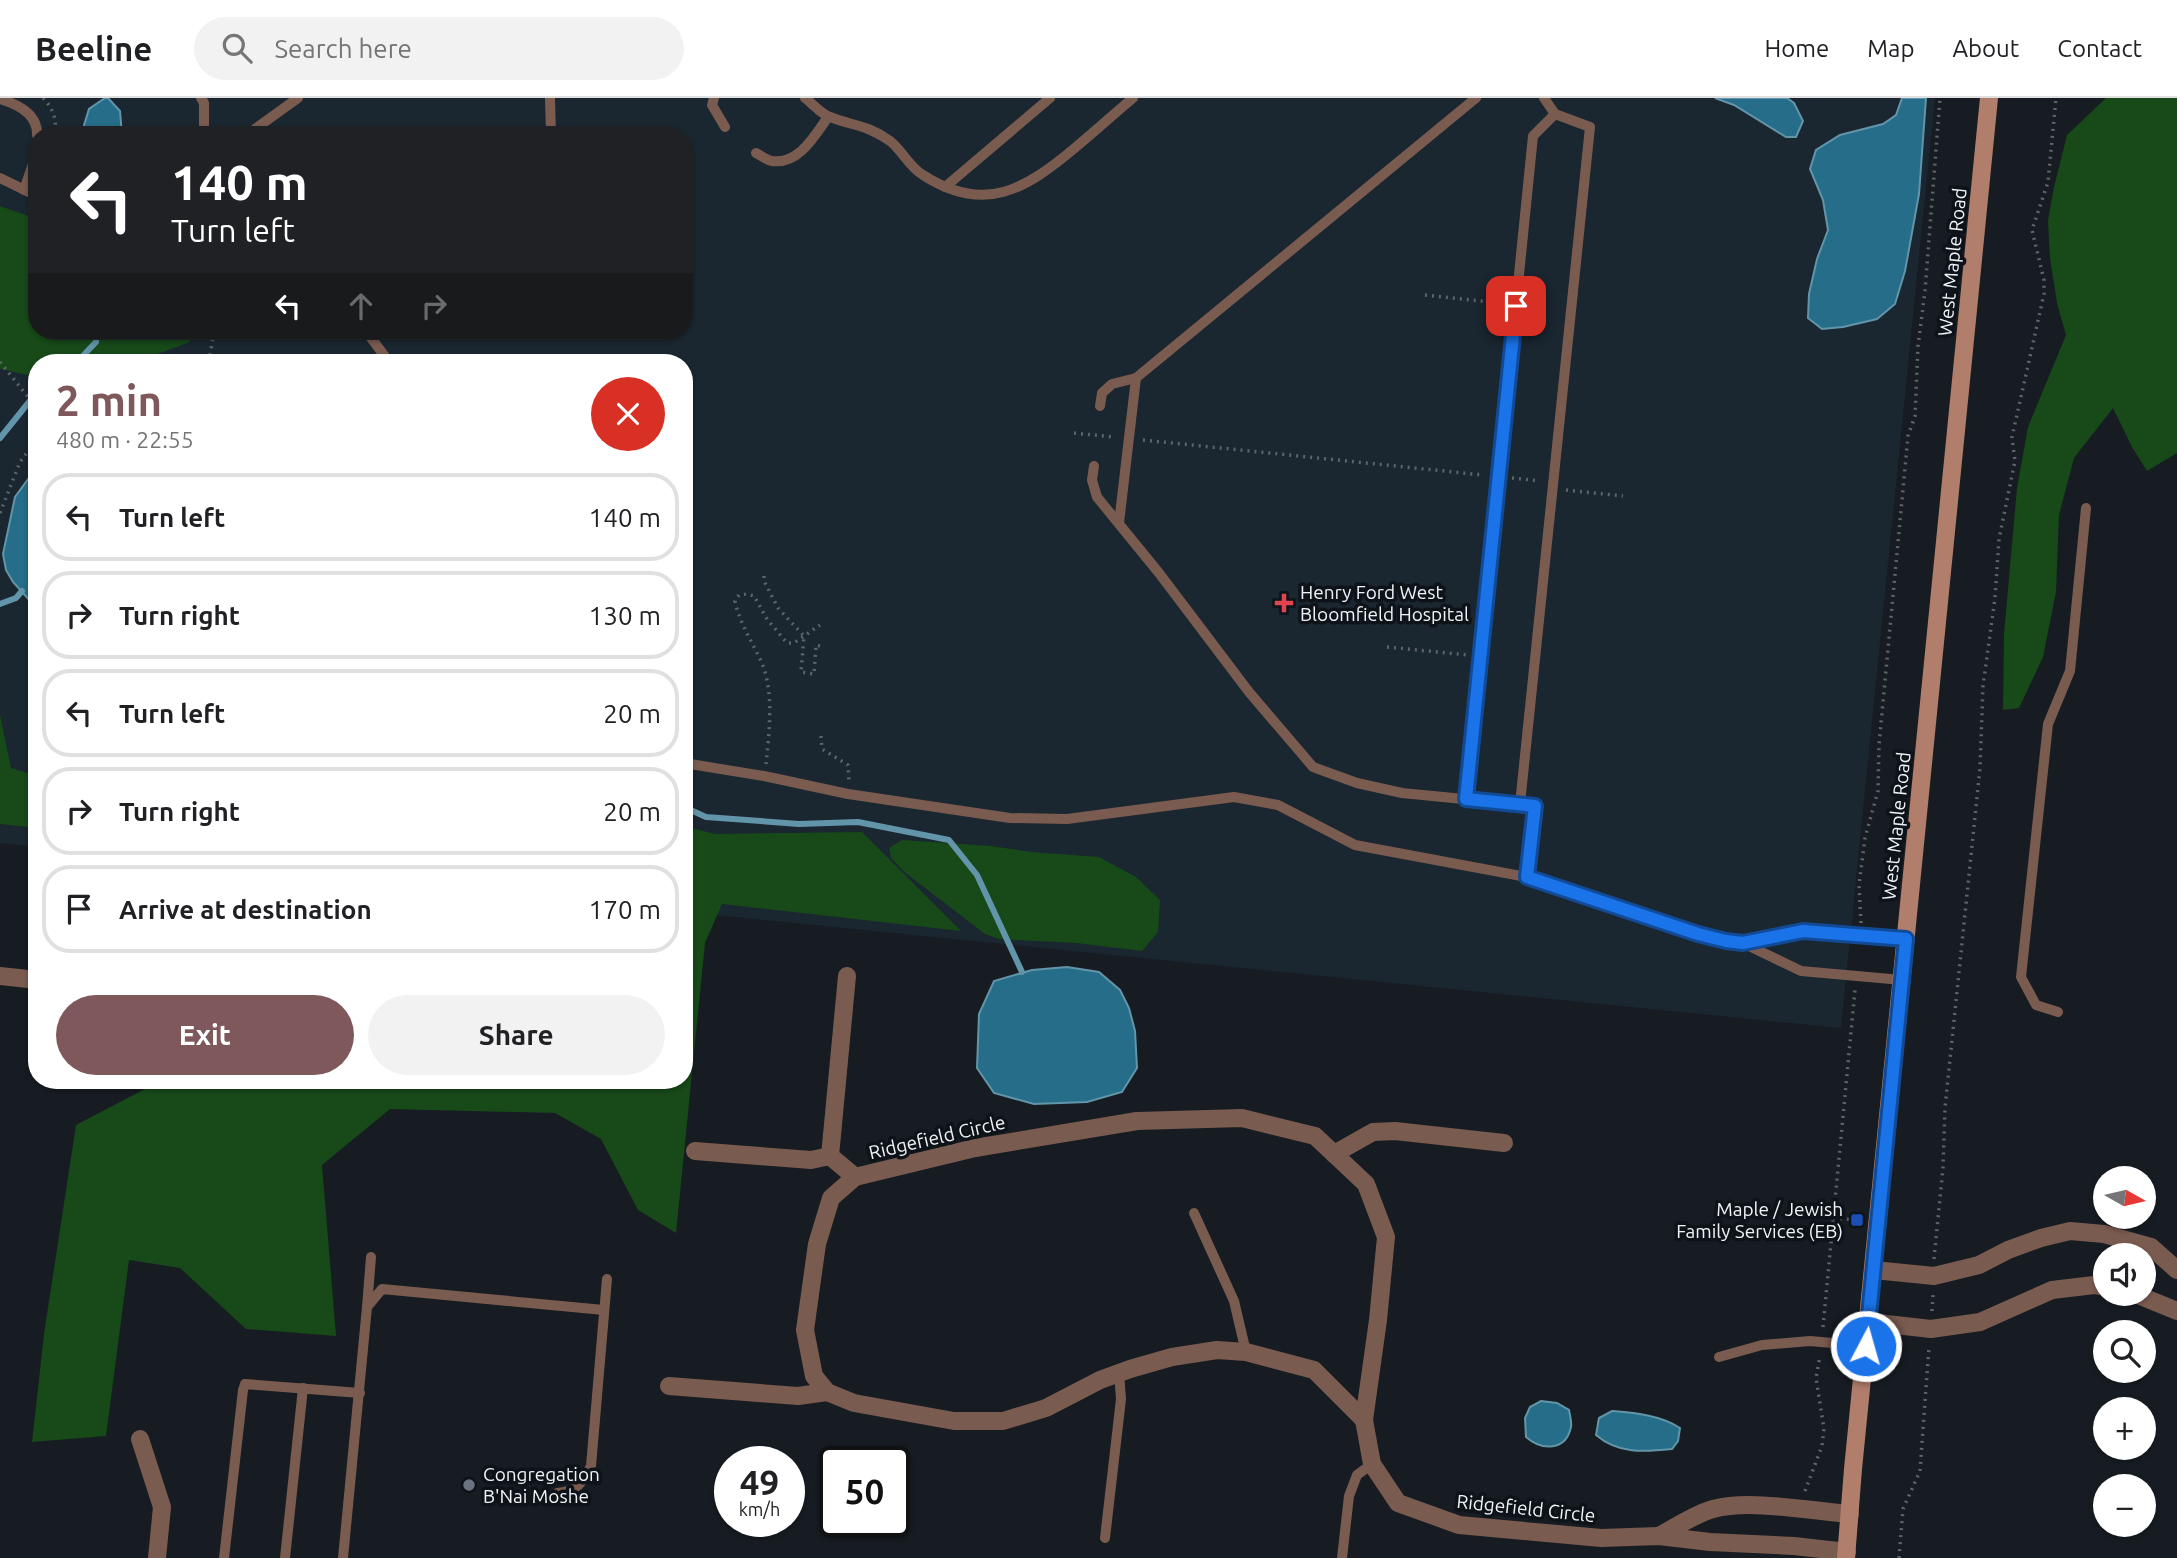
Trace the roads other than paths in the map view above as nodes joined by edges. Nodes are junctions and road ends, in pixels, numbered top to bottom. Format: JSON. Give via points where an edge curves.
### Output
{"nodes":[{"id":1,"x":201,"y":98,"type":"edge"},
{"id":2,"x":298,"y":98,"type":"edge"},
{"id":3,"x":550,"y":98,"type":"edge"},
{"id":4,"x":714,"y":98,"type":"edge"},
{"id":5,"x":805,"y":98,"type":"edge"},
{"id":6,"x":1050,"y":98,"type":"edge"},
{"id":7,"x":1133,"y":98,"type":"edge"},
{"id":8,"x":1476,"y":98,"type":"edge"},
{"id":9,"x":1544,"y":98,"type":"edge"},
{"id":10,"x":1989,"y":98,"type":"edge"},
{"id":11,"x":0,"y":99,"type":"edge"},
{"id":12,"x":1555,"y":114,"type":"junction"},
{"id":13,"x":828,"y":117,"type":"junction"},
{"id":14,"x":36,"y":126,"type":"edge"},
{"id":15,"x":205,"y":126,"type":"edge"},
{"id":16,"x":260,"y":126,"type":"edge"},
{"id":17,"x":553,"y":126,"type":"edge"},
{"id":18,"x":725,"y":127,"type":"dead end"},
{"id":19,"x":756,"y":153,"type":"dead end"},
{"id":20,"x":0,"y":178,"type":"edge"},
{"id":21,"x":28,"y":178,"type":"edge"},
{"id":22,"x":945,"y":187,"type":"junction"},
{"id":23,"x":24,"y":190,"type":"junction"},
{"id":24,"x":28,"y":192,"type":"edge"},
{"id":25,"x":1136,"y":378,"type":"junction"},
{"id":26,"x":1100,"y":406,"type":"dead end"},
{"id":27,"x":1094,"y":466,"type":"dead end"},
{"id":28,"x":2086,"y":508,"type":"dead end"},
{"id":29,"x":1119,"y":523,"type":"junction"},
{"id":30,"x":693,"y":764,"type":"edge"},
{"id":31,"x":1466,"y":799,"type":"junction"},
{"id":32,"x":1520,"y":804,"type":"junction"},
{"id":33,"x":1527,"y":877,"type":"junction"},
{"id":34,"x":1906,"y":939,"type":"junction"},
{"id":35,"x":1743,"y":943,"type":"junction"},
{"id":36,"x":0,"y":976,"type":"edge"},
{"id":37,"x":847,"y":976,"type":"dead end"},
{"id":38,"x":28,"y":979,"type":"edge"},
{"id":39,"x":1902,"y":980,"type":"junction"},
{"id":40,"x":2058,"y":1012,"type":"dead end"},
{"id":41,"x":1504,"y":1143,"type":"dead end"},
{"id":42,"x":695,"y":1151,"type":"dead end"},
{"id":43,"x":1334,"y":1154,"type":"junction"},
{"id":44,"x":830,"y":1156,"type":"junction"},
{"id":45,"x":855,"y":1177,"type":"junction"},
{"id":46,"x":1194,"y":1213,"type":"dead end"},
{"id":47,"x":371,"y":1257,"type":"dead end"},
{"id":48,"x":1874,"y":1270,"type":"junction"},
{"id":49,"x":2177,"y":1270,"type":"edge"},
{"id":50,"x":607,"y":1279,"type":"dead end"},
{"id":51,"x":2093,"y":1285,"type":"edge"},
{"id":52,"x":2156,"y":1302,"type":"edge"},
{"id":53,"x":367,"y":1307,"type":"junction"},
{"id":54,"x":604,"y":1310,"type":"junction"},
{"id":55,"x":2177,"y":1311,"type":"edge"},
{"id":56,"x":1869,"y":1322,"type":"junction"},
{"id":57,"x":1866,"y":1346,"type":"junction"},
{"id":58,"x":1246,"y":1352,"type":"junction"},
{"id":59,"x":1719,"y":1357,"type":"dead end"},
{"id":60,"x":1119,"y":1373,"type":"junction"},
{"id":61,"x":669,"y":1386,"type":"dead end"},
{"id":62,"x":303,"y":1388,"type":"junction"},
{"id":63,"x":827,"y":1392,"type":"junction"},
{"id":64,"x":360,"y":1393,"type":"junction"},
{"id":65,"x":1364,"y":1420,"type":"junction"},
{"id":66,"x":140,"y":1439,"type":"dead end"},
{"id":67,"x":1372,"y":1464,"type":"junction"},
{"id":68,"x":557,"y":1493,"type":"dead end"},
{"id":69,"x":1850,"y":1514,"type":"junction"},
{"id":70,"x":1659,"y":1536,"type":"junction"},
{"id":71,"x":1105,"y":1538,"type":"dead end"},
{"id":72,"x":1847,"y":1555,"type":"edge"},
{"id":73,"x":157,"y":1558,"type":"edge"},
{"id":74,"x":224,"y":1558,"type":"edge"},
{"id":75,"x":285,"y":1558,"type":"edge"},
{"id":76,"x":343,"y":1558,"type":"edge"},
{"id":77,"x":1342,"y":1558,"type":"edge"}],
"edges":[{"from":1,"to":15,"type":"lane"},
{"from":2,"to":16,"type":"lane"},
{"from":3,"to":17,"type":"lane"},
{"from":4,"to":18,"type":"lane","via":[[712,105]]},
{"from":5,"to":13,"type":"lane"},
{"from":6,"to":22,"type":"lane"},
{"from":7,"to":22,"type":"lane","via":[[1052,167],[1018,189],[970,195]]},
{"from":8,"to":25,"type":"lane"},
{"from":9,"to":12,"type":"lane"},
{"from":10,"to":34,"type":"main road","name":"West Maple Road"},
{"from":11,"to":14,"type":"lane","via":[[27,111]]},
{"from":12,"to":31,"type":"lane","via":[[1533,136]]},
{"from":12,"to":32,"type":"lane","via":[[1590,127]]},
{"from":13,"to":19,"type":"lane","via":[[793,158],[772,161]]},
{"from":13,"to":22,"type":"lane","via":[[870,128],[892,142],[920,174]]},
{"from":20,"to":23,"type":"lane"},
{"from":21,"to":23,"type":"lane"},
{"from":23,"to":24,"type":"lane"},
{"from":25,"to":26,"type":"lane","via":[[1112,384],[1102,393]]},
{"from":25,"to":29,"type":"lane"},
{"from":27,"to":29,"type":"lane","via":[[1097,497]]},
{"from":28,"to":40,"type":"lane","via":[[2070,671],[2048,724],[2021,977],[2036,1005]]},
{"from":29,"to":31,"type":"lane","via":[[1313,767],[1402,793]]},
{"from":30,"to":33,"type":"lane","via":[[1010,818],[1067,819],[1234,797],[1278,805],[1355,845]]},
{"from":31,"to":32,"type":"lane"},
{"from":32,"to":33,"type":"lane","via":[[1535,806]]},
{"from":33,"to":35,"type":"lane","via":[[1698,934]]},
{"from":34,"to":35,"type":"lane","via":[[1803,931]]},
{"from":34,"to":39,"type":"main road","name":"West Maple Road"},
{"from":35,"to":39,"type":"lane","via":[[1801,971]]},
{"from":36,"to":38,"type":"street"},
{"from":37,"to":44,"type":"street"},
{"from":39,"to":48,"type":"main road","name":"West Maple Road"},
{"from":41,"to":43,"type":"street","via":[[1373,1132]]},
{"from":42,"to":44,"type":"street","via":[[811,1160]]},
{"from":43,"to":45,"type":"street","name":"Ridgefield Circle","via":[[1315,1136],[1242,1118],[1137,1121],[975,1148]]},
{"from":43,"to":65,"type":"street","name":"Ridgefield Circle","via":[[1366,1184],[1385,1237]]},
{"from":44,"to":45,"type":"street"},
{"from":45,"to":63,"type":"street","name":"Ridgefield Circle","via":[[831,1198],[817,1244],[805,1330],[814,1376]]},
{"from":46,"to":58,"type":"lane","via":[[1234,1301]]},
{"from":47,"to":53,"type":"lane"},
{"from":48,"to":49,"type":"street","via":[[1934,1276],[1979,1265],[2040,1238],[2070,1231],[2104,1234],[2151,1247]]},
{"from":48,"to":56,"type":"main road","name":"West Maple Road"},
{"from":50,"to":54,"type":"lane"},
{"from":51,"to":56,"type":"street","via":[[2052,1290],[1980,1322],[1931,1329]]},
{"from":52,"to":55,"type":"street"},
{"from":53,"to":54,"type":"lane","via":[[382,1289]]},
{"from":53,"to":64,"type":"lane"},
{"from":54,"to":68,"type":"lane","via":[[591,1466],[574,1490]]},
{"from":56,"to":57,"type":"main road","name":"West Maple Road"},
{"from":57,"to":59,"type":"lane","via":[[1810,1341]]},
{"from":57,"to":69,"type":"main road","name":"West Maple Road"},
{"from":58,"to":60,"type":"street","via":[[1217,1350],[1172,1357]]},
{"from":58,"to":65,"type":"street","via":[[1314,1370]]},
{"from":60,"to":63,"type":"street","via":[[1046,1408],[1003,1421],[916,1415],[854,1403]]},
{"from":60,"to":71,"type":"lane","via":[[1121,1399]]},
{"from":61,"to":63,"type":"street","via":[[798,1396]]},
{"from":62,"to":64,"type":"lane"},
{"from":62,"to":74,"type":"lane","via":[[248,1383],[244,1387]]},
{"from":62,"to":75,"type":"lane"},
{"from":64,"to":76,"type":"lane"},
{"from":65,"to":67,"type":"street","name":"Ridgefield Circle"},
{"from":66,"to":73,"type":"street","via":[[162,1507]]},
{"from":67,"to":70,"type":"street","name":"Ridgefield Circle","via":[[1398,1503],[1459,1525],[1601,1538]]},
{"from":67,"to":77,"type":"lane","via":[[1357,1475],[1349,1496]]},
{"from":69,"to":70,"type":"street","name":"Ridgefield Circle","via":[[1723,1507]]},
{"from":69,"to":72,"type":"main road","name":"West Maple Road"},
{"from":70,"to":72,"type":"street","name":"Ridgefield Circle","via":[[1794,1546]]}]}
